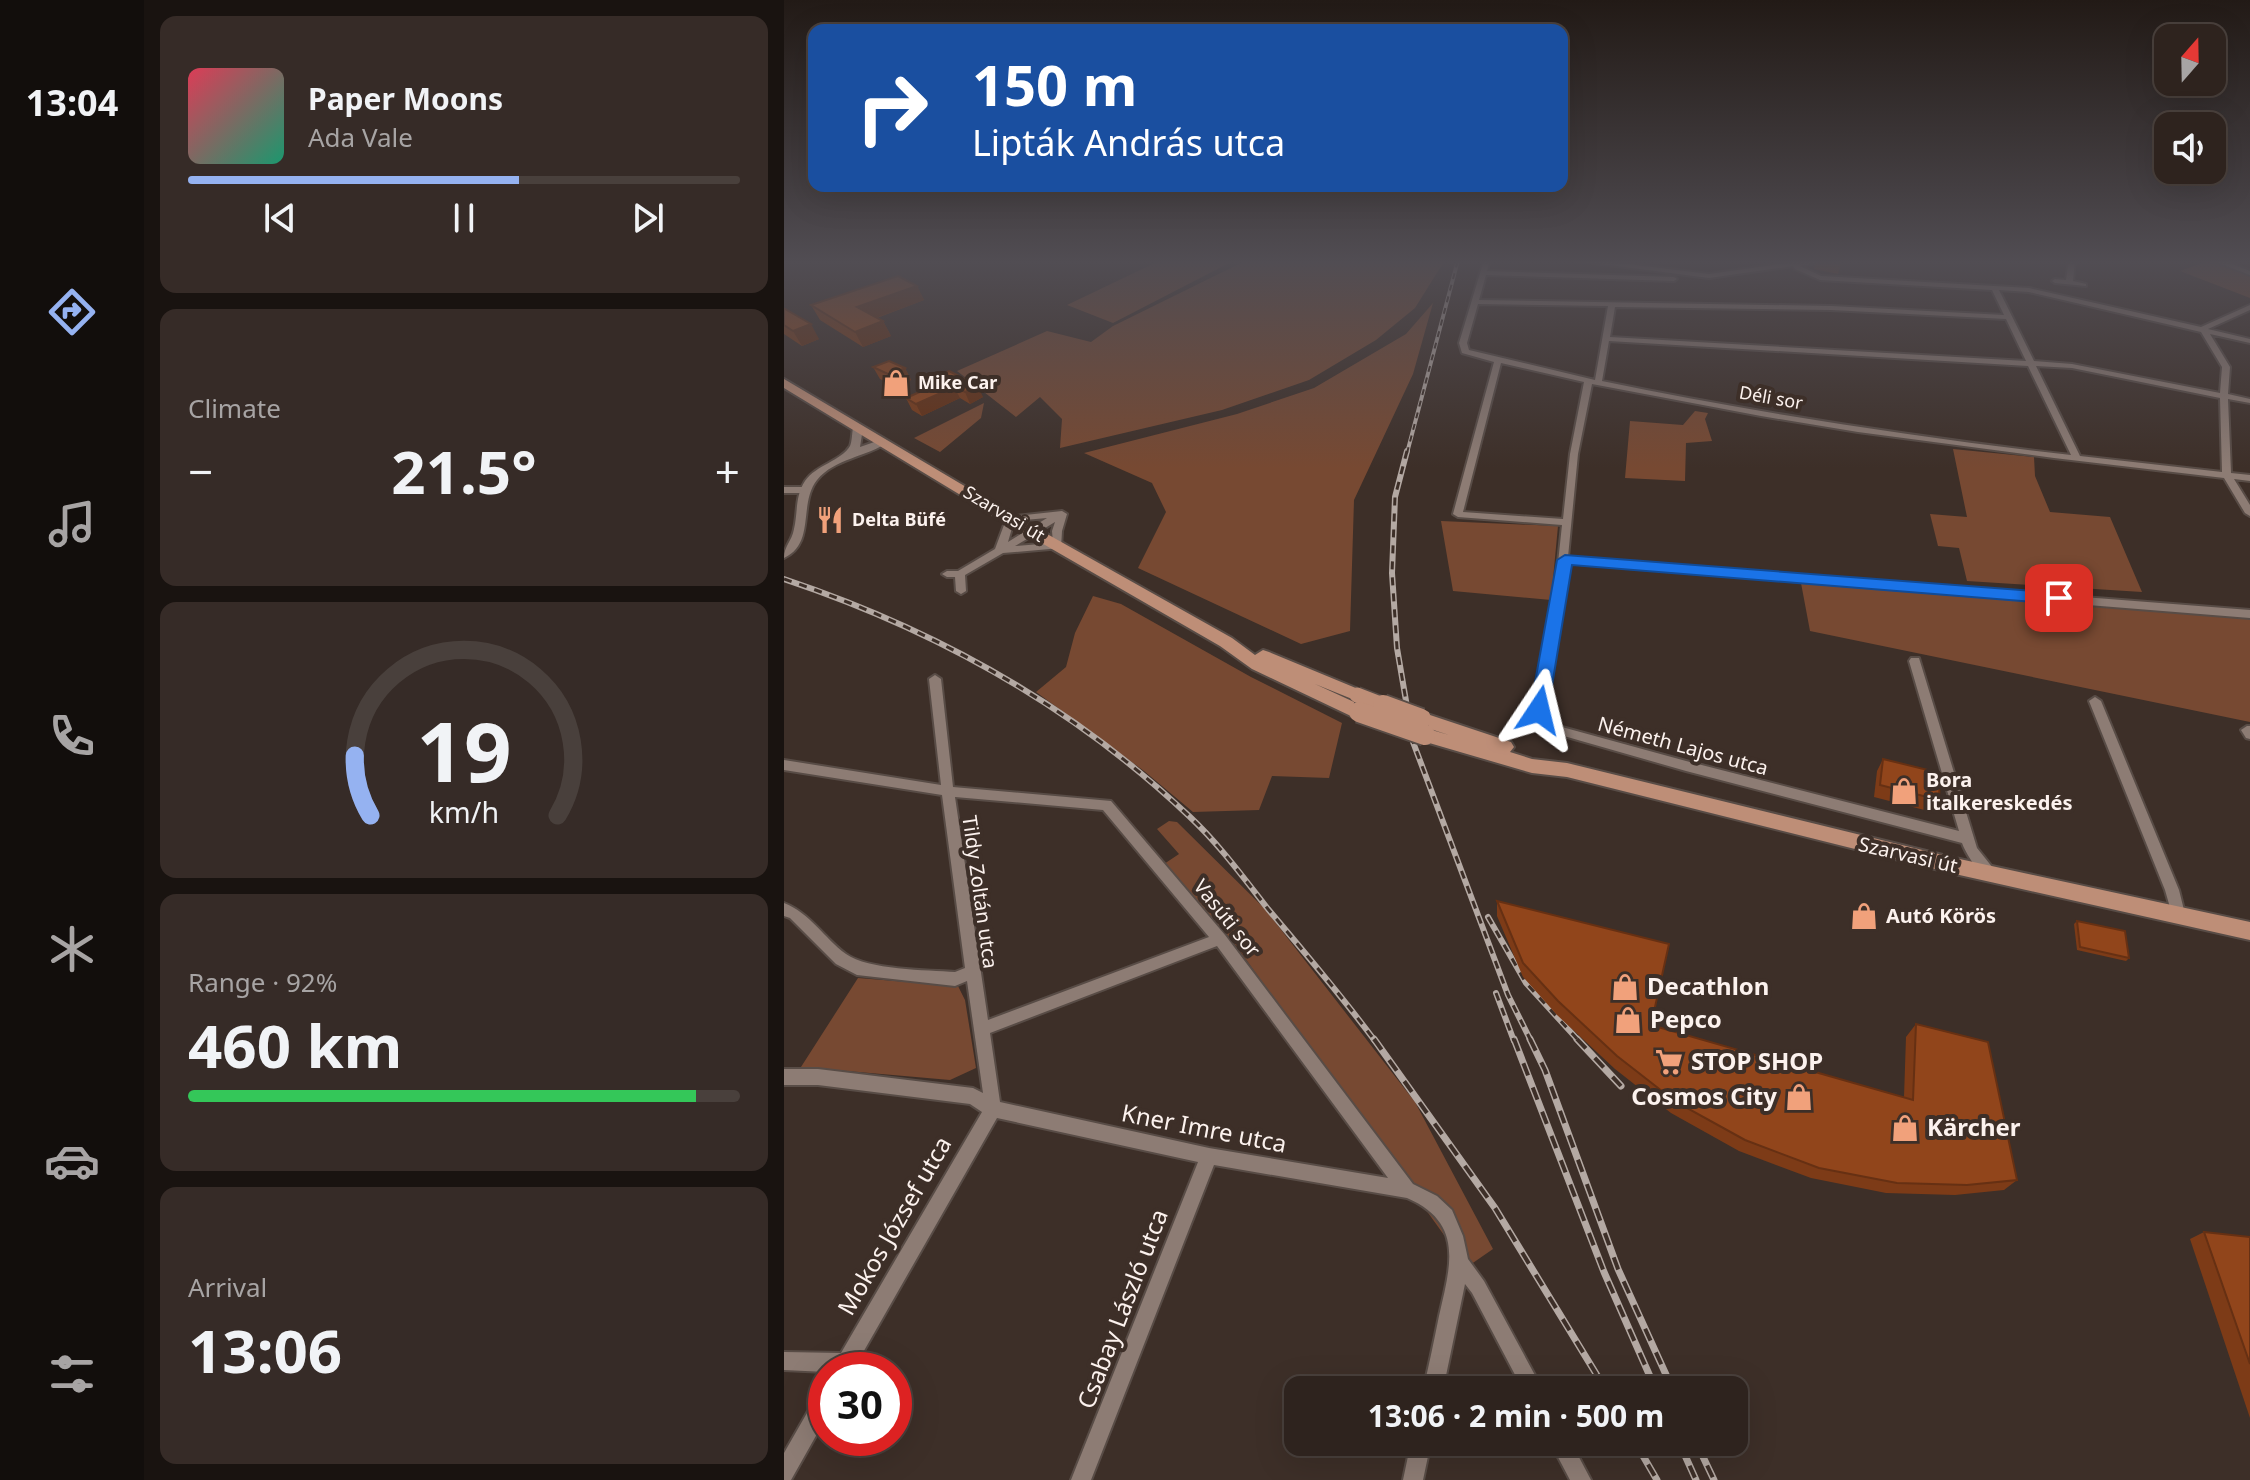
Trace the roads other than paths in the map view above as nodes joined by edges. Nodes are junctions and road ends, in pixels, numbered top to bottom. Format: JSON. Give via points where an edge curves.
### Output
{"nodes":[{"id":1,"x":1467,"y":329,"type":"edge"},
{"id":2,"x":1608,"y":329,"type":"edge"},
{"id":3,"x":2012,"y":329,"type":"edge"},
{"id":4,"x":2196,"y":329,"type":"edge"},
{"id":5,"x":2204,"y":331,"type":"junction"},
{"id":6,"x":1607,"y":339,"type":"junction"},
{"id":7,"x":2250,"y":341,"type":"edge"},
{"id":8,"x":1498,"y":361,"type":"junction"},
{"id":9,"x":2028,"y":364,"type":"junction"},
{"id":10,"x":1593,"y":382,"type":"junction"},
{"id":11,"x":784,"y":383,"type":"edge"},
{"id":12,"x":2224,"y":396,"type":"junction"},
{"id":13,"x":2250,"y":401,"type":"edge"},
{"id":14,"x":858,"y":428,"type":"junction"},
{"id":15,"x":883,"y":442,"type":"junction"},
{"id":16,"x":2076,"y":457,"type":"junction"},
{"id":17,"x":838,"y":461,"type":"junction"},
{"id":18,"x":2227,"y":475,"type":"junction"},
{"id":19,"x":2250,"y":478,"type":"edge"},
{"id":20,"x":784,"y":490,"type":"edge"},
{"id":21,"x":806,"y":490,"type":"junction"},
{"id":22,"x":1064,"y":513,"type":"junction"},
{"id":23,"x":2250,"y":513,"type":"edge"},
{"id":24,"x":1010,"y":519,"type":"junction"},
{"id":25,"x":1566,"y":522,"type":"junction"},
{"id":26,"x":1031,"y":531,"type":"junction"},
{"id":27,"x":1058,"y":546,"type":"junction"},
{"id":28,"x":1000,"y":550,"type":"junction"},
{"id":29,"x":784,"y":554,"type":"edge"},
{"id":30,"x":1565,"y":560,"type":"junction"},
{"id":31,"x":947,"y":574,"type":"dead end"},
{"id":32,"x":960,"y":574,"type":"junction"},
{"id":33,"x":961,"y":591,"type":"dead end"},
{"id":34,"x":2250,"y":614,"type":"edge"},
{"id":35,"x":1915,"y":661,"type":"dead end"},
{"id":36,"x":935,"y":679,"type":"dead end"},
{"id":37,"x":2095,"y":701,"type":"dead end"},
{"id":38,"x":784,"y":765,"type":"edge"},
{"id":39,"x":946,"y":791,"type":"junction"},
{"id":40,"x":1967,"y":839,"type":"junction"},
{"id":41,"x":1990,"y":873,"type":"junction"},
{"id":42,"x":784,"y":909,"type":"edge"},
{"id":43,"x":2178,"y":914,"type":"junction"},
{"id":44,"x":2250,"y":931,"type":"edge"},
{"id":45,"x":1220,"y":939,"type":"junction"},
{"id":46,"x":971,"y":973,"type":"junction"},
{"id":47,"x":982,"y":1029,"type":"junction"},
{"id":48,"x":784,"y":1077,"type":"edge"},
{"id":49,"x":993,"y":1109,"type":"junction"},
{"id":50,"x":1209,"y":1156,"type":"junction"},
{"id":51,"x":1407,"y":1190,"type":"junction"},
{"id":52,"x":1460,"y":1263,"type":"junction"},
{"id":53,"x":853,"y":1352,"type":"edge"},
{"id":54,"x":784,"y":1361,"type":"edge"},
{"id":55,"x":808,"y":1363,"type":"edge"},
{"id":56,"x":1436,"y":1376,"type":"edge"},
{"id":57,"x":1526,"y":1376,"type":"edge"},
{"id":58,"x":808,"y":1431,"type":"edge"},
{"id":59,"x":1418,"y":1456,"type":"edge"},
{"id":60,"x":1568,"y":1456,"type":"edge"},
{"id":61,"x":784,"y":1473,"type":"edge"},
{"id":62,"x":1081,"y":1480,"type":"edge"},
{"id":63,"x":1413,"y":1480,"type":"edge"},
{"id":64,"x":1581,"y":1480,"type":"edge"}],
"edges":[{"from":1,"to":8,"type":"street","name":"Déli sor","via":[[1465,351]]},
{"from":2,"to":6,"type":"street","name":"Németh Lajos utca"},
{"from":3,"to":9,"type":"street"},
{"from":4,"to":5,"type":"street"},
{"from":5,"to":7,"type":"street"},
{"from":5,"to":12,"type":"street","via":[[2226,367]]},
{"from":6,"to":9,"type":"street"},
{"from":6,"to":10,"type":"street","name":"Németh Lajos utca"},
{"from":8,"to":10,"type":"street","name":"Déli sor"},
{"from":8,"to":25,"type":"street","via":[[1458,514]]},
{"from":9,"to":12,"type":"street","via":[[2088,368]]},
{"from":9,"to":16,"type":"street"},
{"from":10,"to":16,"type":"street","name":"Déli sor","via":[[1917,438]]},
{"from":10,"to":25,"type":"street","name":"Németh Lajos utca"},
{"from":11,"to":14,"type":"main road","name":"Szarvasi út"},
{"from":12,"to":13,"type":"street"},
{"from":12,"to":18,"type":"street"},
{"from":14,"to":15,"type":"main road","name":"Szarvasi út"},
{"from":14,"to":17,"type":"street","via":[[855,447]]},
{"from":15,"to":17,"type":"street"},
{"from":15,"to":24,"type":"main road","name":"Szarvasi út"},
{"from":16,"to":18,"type":"street","name":"Déli sor"},
{"from":17,"to":21,"type":"street"},
{"from":18,"to":19,"type":"street","name":"Déli sor"},
{"from":18,"to":23,"type":"street"},
{"from":20,"to":21,"type":"street"},
{"from":21,"to":29,"type":"street","via":[[803,527]]},
{"from":22,"to":24,"type":"street"},
{"from":22,"to":26,"type":"street"},
{"from":22,"to":27,"type":"street"},
{"from":24,"to":26,"type":"main road","name":"Szarvasi út"},
{"from":24,"to":28,"type":"street"},
{"from":25,"to":30,"type":"street","name":"Németh Lajos utca"},
{"from":26,"to":27,"type":"main road","name":"Szarvasi út"},
{"from":26,"to":28,"type":"street"},
{"from":27,"to":28,"type":"street"},
{"from":27,"to":41,"type":"main road","name":"Szarvasi út","bridge":true,"via":[[1258,665],[1532,766],[1567,770]]},
{"from":28,"to":32,"type":"street"},
{"from":30,"to":34,"type":"street"},
{"from":30,"to":40,"type":"street","name":"Németh Lajos utca","via":[[1540,702],[1540,722],[1547,727]]},
{"from":31,"to":32,"type":"street"},
{"from":32,"to":33,"type":"street"},
{"from":35,"to":40,"type":"street"},
{"from":36,"to":39,"type":"street","name":"Tildy Zoltán utca"},
{"from":37,"to":43,"type":"street"},
{"from":38,"to":39,"type":"street","name":"Vasúti sor"},
{"from":39,"to":45,"type":"street","name":"Vasúti sor","via":[[1107,805]]},
{"from":39,"to":46,"type":"street","name":"Tildy Zoltán utca"},
{"from":40,"to":41,"type":"street"},
{"from":41,"to":43,"type":"main road","name":"Szarvasi út"},
{"from":42,"to":46,"type":"street","via":[[841,959],[862,970],[955,979]]},
{"from":43,"to":44,"type":"main road","name":"Szarvasi út"},
{"from":45,"to":47,"type":"street"},
{"from":45,"to":51,"type":"street","name":"Vasúti sor"},
{"from":46,"to":47,"type":"street","name":"Tildy Zoltán utca"},
{"from":47,"to":49,"type":"street","name":"Tildy Zoltán utca"},
{"from":48,"to":49,"type":"street","name":"Kner Imre utca","via":[[973,1096]]},
{"from":49,"to":50,"type":"street","name":"Kner Imre utca"},
{"from":49,"to":53,"type":"street","name":"Mokos József utca"},
{"from":50,"to":51,"type":"street","name":"Kner Imre utca"},
{"from":50,"to":62,"type":"street","name":"Csabay László utca"},
{"from":51,"to":52,"type":"street","via":[[1433,1200],[1446,1216]]},
{"from":52,"to":56,"type":"street"},
{"from":52,"to":57,"type":"street"},
{"from":54,"to":55,"type":"street"},
{"from":58,"to":61,"type":"street"},
{"from":59,"to":63,"type":"street"},
{"from":60,"to":64,"type":"street"}]}
